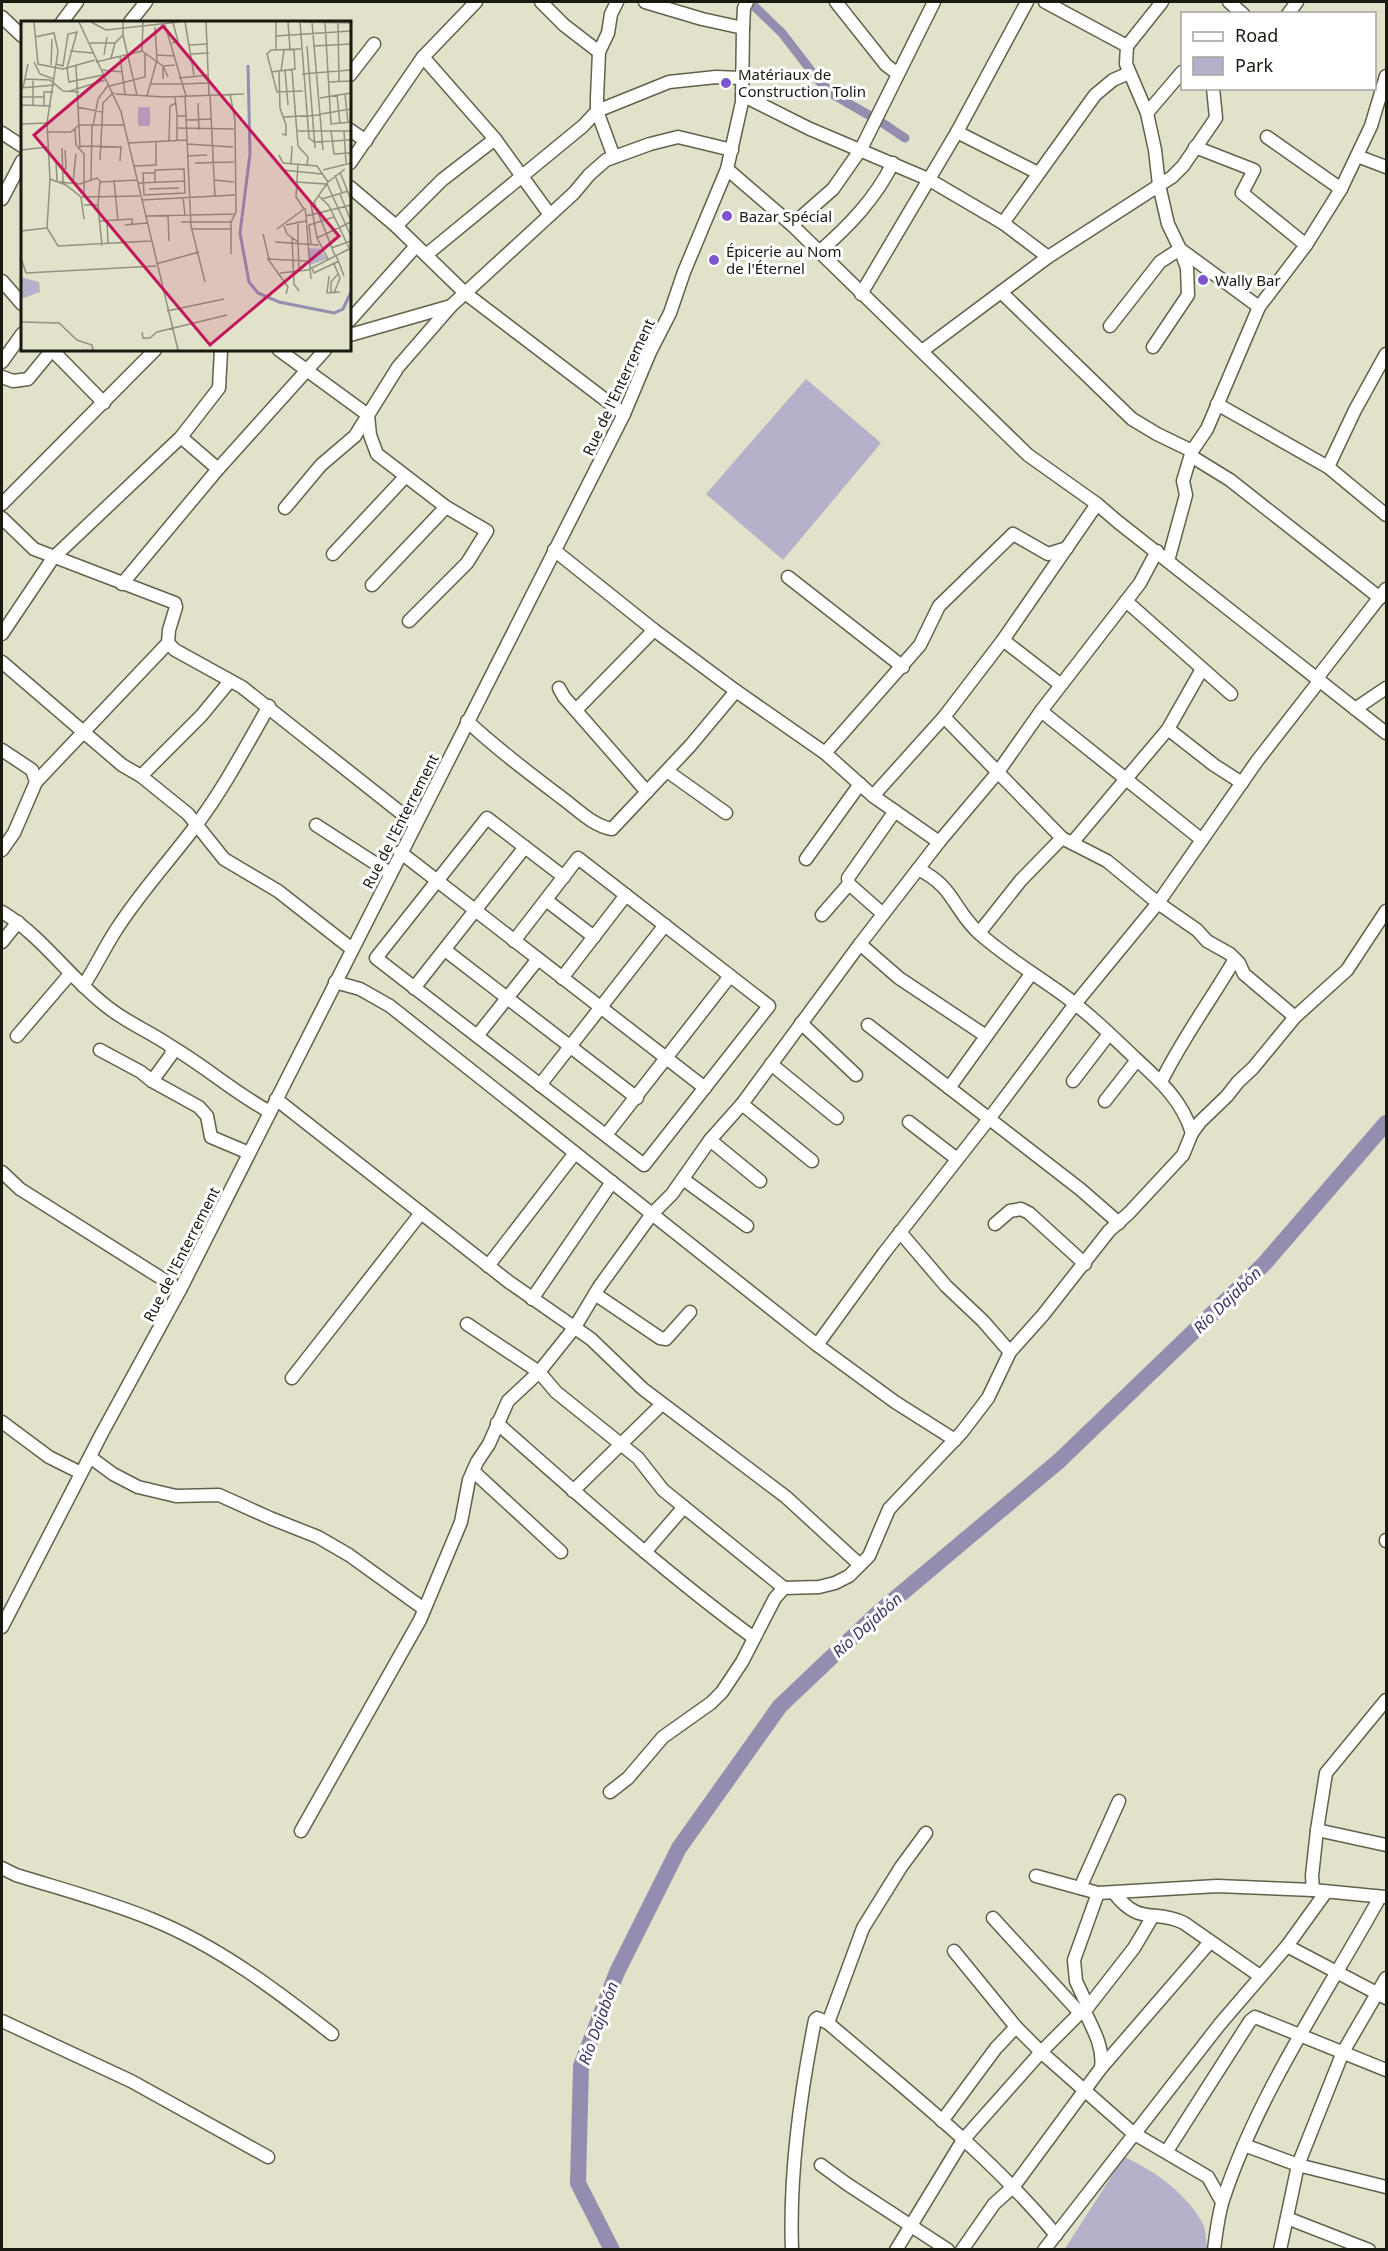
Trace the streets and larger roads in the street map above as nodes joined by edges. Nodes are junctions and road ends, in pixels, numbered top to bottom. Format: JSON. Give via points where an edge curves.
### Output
{"nodes":[{"id":1,"x":77,"y":2,"type":"edge"},
{"id":2,"x":146,"y":2,"type":"edge"},
{"id":3,"x":476,"y":2,"type":"edge"},
{"id":4,"x":541,"y":2,"type":"edge"},
{"id":5,"x":617,"y":2,"type":"edge"},
{"id":6,"x":645,"y":2,"type":"edge"},
{"id":7,"x":747,"y":2,"type":"edge"},
{"id":8,"x":836,"y":2,"type":"edge"},
{"id":9,"x":934,"y":2,"type":"edge"},
{"id":10,"x":1027,"y":2,"type":"edge"},
{"id":11,"x":1045,"y":2,"type":"edge"},
{"id":12,"x":1162,"y":2,"type":"edge"},
{"id":13,"x":1229,"y":2,"type":"edge"},
{"id":14,"x":1241,"y":12,"type":"edge"},
{"id":15,"x":2,"y":17,"type":"edge"},
{"id":16,"x":63,"y":21,"type":"edge"},
{"id":17,"x":131,"y":21,"type":"edge"},
{"id":18,"x":743,"y":28,"type":"junction"},
{"id":19,"x":21,"y":35,"type":"edge"},
{"id":20,"x":374,"y":44,"type":"dead end"},
{"id":21,"x":1127,"y":46,"type":"junction"},
{"id":22,"x":599,"y":52,"type":"junction"},
{"id":23,"x":423,"y":57,"type":"junction"},
{"id":24,"x":1129,"y":73,"type":"junction"},
{"id":25,"x":1181,"y":73,"type":"edge"},
{"id":26,"x":351,"y":74,"type":"edge"},
{"id":27,"x":898,"y":74,"type":"junction"},
{"id":28,"x":1386,"y":76,"type":"edge"},
{"id":29,"x":741,"y":78,"type":"junction"},
{"id":30,"x":1213,"y":90,"type":"edge"},
{"id":31,"x":742,"y":94,"type":"junction"},
{"id":32,"x":597,"y":111,"type":"junction"},
{"id":33,"x":1147,"y":113,"type":"junction"},
{"id":34,"x":351,"y":130,"type":"edge"},
{"id":35,"x":957,"y":132,"type":"junction"},
{"id":36,"x":2,"y":133,"type":"edge"},
{"id":37,"x":1267,"y":137,"type":"dead end"},
{"id":38,"x":495,"y":139,"type":"junction"},
{"id":39,"x":366,"y":141,"type":"junction"},
{"id":40,"x":21,"y":145,"type":"edge"},
{"id":41,"x":1195,"y":147,"type":"junction"},
{"id":42,"x":861,"y":149,"type":"junction"},
{"id":43,"x":732,"y":150,"type":"junction"},
{"id":44,"x":1357,"y":156,"type":"junction"},
{"id":45,"x":614,"y":157,"type":"junction"},
{"id":46,"x":21,"y":163,"type":"edge"},
{"id":47,"x":351,"y":163,"type":"edge"},
{"id":48,"x":893,"y":163,"type":"junction"},
{"id":49,"x":1386,"y":167,"type":"edge"},
{"id":50,"x":727,"y":169,"type":"junction"},
{"id":51,"x":1038,"y":172,"type":"junction"},
{"id":52,"x":520,"y":176,"type":"junction"},
{"id":53,"x":928,"y":179,"type":"junction"},
{"id":54,"x":1159,"y":185,"type":"junction"},
{"id":55,"x":351,"y":188,"type":"edge"},
{"id":56,"x":1341,"y":189,"type":"junction"},
{"id":57,"x":2,"y":199,"type":"edge"},
{"id":58,"x":550,"y":215,"type":"junction"},
{"id":59,"x":1004,"y":223,"type":"junction"},
{"id":60,"x":792,"y":225,"type":"junction"},
{"id":61,"x":396,"y":226,"type":"junction"},
{"id":62,"x":1306,"y":245,"type":"junction"},
{"id":63,"x":416,"y":246,"type":"junction"},
{"id":64,"x":1180,"y":249,"type":"junction"},
{"id":65,"x":819,"y":252,"type":"junction"},
{"id":66,"x":426,"y":255,"type":"junction"},
{"id":67,"x":1048,"y":257,"type":"junction"},
{"id":68,"x":2,"y":281,"type":"edge"},
{"id":69,"x":1001,"y":292,"type":"junction"},
{"id":70,"x":465,"y":293,"type":"junction"},
{"id":71,"x":861,"y":294,"type":"junction"},
{"id":72,"x":21,"y":303,"type":"edge"},
{"id":73,"x":451,"y":306,"type":"junction"},
{"id":74,"x":1259,"y":308,"type":"junction"},
{"id":75,"x":351,"y":319,"type":"edge"},
{"id":76,"x":1110,"y":326,"type":"dead end"},
{"id":77,"x":21,"y":335,"type":"edge"},
{"id":78,"x":351,"y":335,"type":"edge"},
{"id":79,"x":1153,"y":347,"type":"dead end"},
{"id":80,"x":51,"y":351,"type":"edge"},
{"id":81,"x":53,"y":351,"type":"edge"},
{"id":82,"x":154,"y":351,"type":"edge"},
{"id":83,"x":221,"y":351,"type":"edge"},
{"id":84,"x":280,"y":351,"type":"edge"},
{"id":85,"x":324,"y":351,"type":"edge"},
{"id":86,"x":922,"y":351,"type":"junction"},
{"id":87,"x":1386,"y":354,"type":"edge"},
{"id":88,"x":2,"y":362,"type":"edge"},
{"id":89,"x":307,"y":370,"type":"junction"},
{"id":90,"x":2,"y":377,"type":"edge"},
{"id":91,"x":104,"y":403,"type":"junction"},
{"id":92,"x":1217,"y":404,"type":"junction"},
{"id":93,"x":624,"y":414,"type":"junction"},
{"id":94,"x":368,"y":415,"type":"junction"},
{"id":95,"x":181,"y":437,"type":"junction"},
{"id":96,"x":1192,"y":454,"type":"junction"},
{"id":97,"x":1328,"y":467,"type":"junction"},
{"id":98,"x":218,"y":469,"type":"junction"},
{"id":99,"x":405,"y":477,"type":"junction"},
{"id":100,"x":2,"y":504,"type":"edge"},
{"id":101,"x":1097,"y":504,"type":"junction"},
{"id":102,"x":446,"y":507,"type":"junction"},
{"id":103,"x":285,"y":508,"type":"dead end"},
{"id":104,"x":1386,"y":515,"type":"edge"},
{"id":105,"x":2,"y":518,"type":"edge"},
{"id":106,"x":1067,"y":548,"type":"junction"},
{"id":107,"x":554,"y":550,"type":"junction"},
{"id":108,"x":1157,"y":551,"type":"junction"},
{"id":109,"x":333,"y":554,"type":"dead end"},
{"id":110,"x":53,"y":558,"type":"junction"},
{"id":111,"x":1168,"y":561,"type":"junction"},
{"id":112,"x":788,"y":577,"type":"dead end"},
{"id":113,"x":122,"y":584,"type":"junction"},
{"id":114,"x":372,"y":585,"type":"dead end"},
{"id":115,"x":1383,"y":594,"type":"edge"},
{"id":116,"x":1126,"y":601,"type":"junction"},
{"id":117,"x":409,"y":621,"type":"dead end"},
{"id":118,"x":654,"y":630,"type":"junction"},
{"id":119,"x":2,"y":634,"type":"edge"},
{"id":120,"x":1003,"y":640,"type":"junction"},
{"id":121,"x":168,"y":643,"type":"junction"},
{"id":122,"x":2,"y":662,"type":"edge"},
{"id":123,"x":903,"y":667,"type":"junction"},
{"id":124,"x":1202,"y":669,"type":"junction"},
{"id":125,"x":1319,"y":679,"type":"junction"},
{"id":126,"x":230,"y":681,"type":"junction"},
{"id":127,"x":1061,"y":685,"type":"junction"},
{"id":128,"x":559,"y":688,"type":"dead end"},
{"id":129,"x":1386,"y":688,"type":"edge"},
{"id":130,"x":736,"y":691,"type":"junction"},
{"id":131,"x":1231,"y":693,"type":"dead end"},
{"id":132,"x":269,"y":706,"type":"junction"},
{"id":133,"x":1355,"y":709,"type":"junction"},
{"id":134,"x":576,"y":710,"type":"junction"},
{"id":135,"x":1041,"y":711,"type":"junction"},
{"id":136,"x":944,"y":717,"type":"junction"},
{"id":137,"x":467,"y":721,"type":"junction"},
{"id":138,"x":1168,"y":729,"type":"junction"},
{"id":139,"x":83,"y":732,"type":"junction"},
{"id":140,"x":1386,"y":732,"type":"edge"},
{"id":141,"x":2,"y":750,"type":"edge"},
{"id":142,"x":825,"y":753,"type":"junction"},
{"id":143,"x":667,"y":771,"type":"junction"},
{"id":144,"x":998,"y":772,"type":"junction"},
{"id":145,"x":141,"y":776,"type":"junction"},
{"id":146,"x":1126,"y":779,"type":"junction"},
{"id":147,"x":36,"y":782,"type":"junction"},
{"id":148,"x":1242,"y":783,"type":"junction"},
{"id":149,"x":860,"y":784,"type":"junction"},
{"id":150,"x":647,"y":792,"type":"junction"},
{"id":151,"x":873,"y":796,"type":"junction"},
{"id":152,"x":895,"y":811,"type":"junction"},
{"id":153,"x":726,"y":813,"type":"dead end"},
{"id":154,"x":197,"y":825,"type":"junction"},
{"id":155,"x":316,"y":825,"type":"dead end"},
{"id":156,"x":415,"y":825,"type":"junction"},
{"id":157,"x":1067,"y":840,"type":"junction"},
{"id":158,"x":1202,"y":840,"type":"junction"},
{"id":159,"x":939,"y":842,"type":"junction"},
{"id":160,"x":525,"y":847,"type":"junction"},
{"id":161,"x":2,"y":850,"type":"edge"},
{"id":162,"x":400,"y":852,"type":"junction"},
{"id":163,"x":806,"y":860,"type":"dead end"},
{"id":164,"x":918,"y":869,"type":"junction"},
{"id":165,"x":390,"y":873,"type":"junction"},
{"id":166,"x":564,"y":877,"type":"junction"},
{"id":167,"x":437,"y":882,"type":"junction"},
{"id":168,"x":849,"y":884,"type":"junction"},
{"id":169,"x":626,"y":896,"type":"junction"},
{"id":170,"x":546,"y":900,"type":"junction"},
{"id":171,"x":1158,"y":903,"type":"junction"},
{"id":172,"x":475,"y":911,"type":"junction"},
{"id":173,"x":1386,"y":911,"type":"edge"},
{"id":174,"x":2,"y":912,"type":"edge"},
{"id":175,"x":883,"y":914,"type":"junction"},
{"id":176,"x":822,"y":915,"type":"dead end"},
{"id":177,"x":18,"y":922,"type":"junction"},
{"id":178,"x":665,"y":926,"type":"junction"},
{"id":179,"x":979,"y":933,"type":"junction"},
{"id":180,"x":594,"y":938,"type":"junction"},
{"id":181,"x":514,"y":941,"type":"junction"},
{"id":182,"x":2,"y":942,"type":"edge"},
{"id":183,"x":860,"y":944,"type":"junction"},
{"id":184,"x":352,"y":949,"type":"junction"},
{"id":185,"x":445,"y":950,"type":"junction"},
{"id":186,"x":1235,"y":958,"type":"junction"},
{"id":187,"x":538,"y":960,"type":"junction"},
{"id":188,"x":70,"y":974,"type":"junction"},
{"id":189,"x":1031,"y":974,"type":"junction"},
{"id":190,"x":730,"y":976,"type":"junction"},
{"id":191,"x":562,"y":978,"type":"junction"},
{"id":192,"x":335,"y":982,"type":"junction"},
{"id":193,"x":83,"y":986,"type":"junction"},
{"id":194,"x":414,"y":988,"type":"junction"},
{"id":195,"x":508,"y":999,"type":"junction"},
{"id":196,"x":1075,"y":1004,"type":"junction"},
{"id":197,"x":601,"y":1008,"type":"junction"},
{"id":198,"x":1295,"y":1017,"type":"junction"},
{"id":199,"x":801,"y":1023,"type":"junction"},
{"id":200,"x":868,"y":1025,"type":"dead end"},
{"id":201,"x":1109,"y":1034,"type":"junction"},
{"id":202,"x":17,"y":1036,"type":"dead end"},
{"id":203,"x":477,"y":1036,"type":"junction"},
{"id":204,"x":986,"y":1036,"type":"junction"},
{"id":205,"x":172,"y":1047,"type":"junction"},
{"id":206,"x":571,"y":1047,"type":"junction"},
{"id":207,"x":100,"y":1050,"type":"dead end"},
{"id":208,"x":667,"y":1059,"type":"junction"},
{"id":209,"x":1137,"y":1060,"type":"junction"},
{"id":210,"x":771,"y":1064,"type":"junction"},
{"id":211,"x":856,"y":1076,"type":"dead end"},
{"id":212,"x":152,"y":1080,"type":"junction"},
{"id":213,"x":1073,"y":1081,"type":"dead end"},
{"id":214,"x":1161,"y":1082,"type":"junction"},
{"id":215,"x":540,"y":1085,"type":"junction"},
{"id":216,"x":705,"y":1088,"type":"junction"},
{"id":217,"x":949,"y":1088,"type":"junction"},
{"id":218,"x":637,"y":1098,"type":"junction"},
{"id":219,"x":276,"y":1099,"type":"junction"},
{"id":220,"x":1105,"y":1101,"type":"dead end"},
{"id":221,"x":742,"y":1104,"type":"junction"},
{"id":222,"x":270,"y":1112,"type":"junction"},
{"id":223,"x":837,"y":1118,"type":"dead end"},
{"id":224,"x":989,"y":1118,"type":"junction"},
{"id":225,"x":909,"y":1122,"type":"dead end"},
{"id":226,"x":1192,"y":1132,"type":"junction"},
{"id":227,"x":606,"y":1135,"type":"junction"},
{"id":228,"x":710,"y":1140,"type":"junction"},
{"id":229,"x":249,"y":1152,"type":"junction"},
{"id":230,"x":575,"y":1153,"type":"junction"},
{"id":231,"x":957,"y":1159,"type":"junction"},
{"id":232,"x":812,"y":1161,"type":"dead end"},
{"id":233,"x":2,"y":1172,"type":"edge"},
{"id":234,"x":683,"y":1179,"type":"junction"},
{"id":235,"x":760,"y":1181,"type":"dead end"},
{"id":236,"x":612,"y":1182,"type":"junction"},
{"id":237,"x":421,"y":1213,"type":"junction"},
{"id":238,"x":652,"y":1214,"type":"junction"},
{"id":239,"x":1119,"y":1223,"type":"junction"},
{"id":240,"x":995,"y":1224,"type":"dead end"},
{"id":241,"x":747,"y":1226,"type":"dead end"},
{"id":242,"x":900,"y":1232,"type":"junction"},
{"id":243,"x":1085,"y":1264,"type":"junction"},
{"id":244,"x":488,"y":1266,"type":"junction"},
{"id":245,"x":180,"y":1290,"type":"junction"},
{"id":246,"x":595,"y":1294,"type":"junction"},
{"id":247,"x":532,"y":1299,"type":"junction"},
{"id":248,"x":690,"y":1312,"type":"dead end"},
{"id":249,"x":466,"y":1324,"type":"dead end"},
{"id":250,"x":575,"y":1327,"type":"junction"},
{"id":251,"x":817,"y":1345,"type":"junction"},
{"id":252,"x":1010,"y":1352,"type":"junction"},
{"id":253,"x":539,"y":1372,"type":"junction"},
{"id":254,"x":292,"y":1378,"type":"dead end"},
{"id":255,"x":662,"y":1404,"type":"junction"},
{"id":256,"x":2,"y":1422,"type":"edge"},
{"id":257,"x":497,"y":1423,"type":"junction"},
{"id":258,"x":955,"y":1440,"type":"junction"},
{"id":259,"x":621,"y":1444,"type":"junction"},
{"id":260,"x":90,"y":1457,"type":"junction"},
{"id":261,"x":473,"y":1471,"type":"junction"},
{"id":262,"x":81,"y":1473,"type":"junction"},
{"id":263,"x":573,"y":1491,"type":"junction"},
{"id":264,"x":684,"y":1507,"type":"junction"},
{"id":265,"x":561,"y":1552,"type":"dead end"},
{"id":266,"x":645,"y":1552,"type":"junction"},
{"id":267,"x":860,"y":1565,"type":"junction"},
{"id":268,"x":784,"y":1588,"type":"junction"},
{"id":269,"x":424,"y":1609,"type":"junction"},
{"id":270,"x":2,"y":1627,"type":"edge"},
{"id":271,"x":754,"y":1638,"type":"junction"},
{"id":272,"x":1386,"y":1700,"type":"edge"},
{"id":273,"x":610,"y":1792,"type":"dead end"},
{"id":274,"x":1119,"y":1801,"type":"dead end"},
{"id":275,"x":1317,"y":1830,"type":"junction"},
{"id":276,"x":302,"y":1831,"type":"dead end"},
{"id":277,"x":926,"y":1833,"type":"dead end"},
{"id":278,"x":1386,"y":1845,"type":"edge"},
{"id":279,"x":2,"y":1868,"type":"edge"},
{"id":280,"x":1036,"y":1876,"type":"dead end"},
{"id":281,"x":1080,"y":1888,"type":"junction"},
{"id":282,"x":1313,"y":1890,"type":"junction"},
{"id":283,"x":1326,"y":1892,"type":"junction"},
{"id":284,"x":1098,"y":1893,"type":"junction"},
{"id":285,"x":1114,"y":1893,"type":"junction"},
{"id":286,"x":1383,"y":1897,"type":"edge"},
{"id":287,"x":1153,"y":1916,"type":"junction"},
{"id":288,"x":993,"y":1918,"type":"dead end"},
{"id":289,"x":1210,"y":1942,"type":"junction"},
{"id":290,"x":1287,"y":1946,"type":"junction"},
{"id":291,"x":954,"y":1951,"type":"dead end"},
{"id":292,"x":1339,"y":1972,"type":"junction"},
{"id":293,"x":1260,"y":1976,"type":"junction"},
{"id":294,"x":1386,"y":1978,"type":"edge"},
{"id":295,"x":1382,"y":1995,"type":"edge"},
{"id":296,"x":1084,"y":2010,"type":"junction"},
{"id":297,"x":2,"y":2021,"type":"edge"},
{"id":298,"x":828,"y":2023,"type":"junction"},
{"id":299,"x":1016,"y":2027,"type":"junction"},
{"id":300,"x":332,"y":2034,"type":"dead end"},
{"id":301,"x":1299,"y":2035,"type":"junction"},
{"id":302,"x":1041,"y":2052,"type":"junction"},
{"id":303,"x":1342,"y":2052,"type":"junction"},
{"id":304,"x":1101,"y":2068,"type":"junction"},
{"id":305,"x":1386,"y":2070,"type":"edge"},
{"id":306,"x":1085,"y":2091,"type":"junction"},
{"id":307,"x":942,"y":2121,"type":"junction"},
{"id":308,"x":1133,"y":2133,"type":"junction"},
{"id":309,"x":963,"y":2139,"type":"junction"},
{"id":310,"x":1244,"y":2145,"type":"junction"},
{"id":311,"x":1167,"y":2151,"type":"junction"},
{"id":312,"x":268,"y":2157,"type":"dead end"},
{"id":313,"x":821,"y":2165,"type":"dead end"},
{"id":314,"x":1298,"y":2165,"type":"junction"},
{"id":315,"x":1014,"y":2186,"type":"junction"},
{"id":316,"x":1386,"y":2187,"type":"edge"},
{"id":317,"x":1222,"y":2202,"type":"junction"},
{"id":318,"x":1287,"y":2218,"type":"junction"},
{"id":319,"x":912,"y":2226,"type":"junction"},
{"id":320,"x":1056,"y":2235,"type":"junction"},
{"id":321,"x":792,"y":2250,"type":"edge"},
{"id":322,"x":896,"y":2250,"type":"edge"},
{"id":323,"x":948,"y":2250,"type":"edge"},
{"id":324,"x":962,"y":2250,"type":"edge"},
{"id":325,"x":1044,"y":2250,"type":"edge"},
{"id":326,"x":1214,"y":2250,"type":"edge"},
{"id":327,"x":1280,"y":2250,"type":"edge"},
{"id":328,"x":1369,"y":2250,"type":"edge"}],
"edges":[{"from":1,"to":16,"type":"street"},
{"from":2,"to":17,"type":"street"},
{"from":3,"to":23,"type":"street"},
{"from":4,"to":22,"type":"street"},
{"from":5,"to":22,"type":"street"},
{"from":6,"to":18,"type":"street"},
{"from":7,"to":18,"type":"street","name":"Rue de l'Enterrement"},
{"from":8,"to":27,"type":"street","via":[[886,65]]},
{"from":9,"to":27,"type":"street"},
{"from":10,"to":35,"type":"street"},
{"from":11,"to":21,"type":"street"},
{"from":12,"to":21,"type":"street"},
{"from":13,"to":14,"type":"street"},
{"from":15,"to":19,"type":"street"},
{"from":18,"to":29,"type":"street","name":"Rue de l'Enterrement"},
{"from":20,"to":26,"type":"street"},
{"from":21,"to":24,"type":"street"},
{"from":22,"to":32,"type":"street"},
{"from":23,"to":38,"type":"street"},
{"from":23,"to":39,"type":"street"},
{"from":24,"to":33,"type":"street"},
{"from":24,"to":51,"type":"street","via":[[1095,95]]},
{"from":25,"to":33,"type":"street"},
{"from":27,"to":42,"type":"street"},
{"from":28,"to":44,"type":"street"},
{"from":29,"to":31,"type":"street","name":"Rue de l'Enterrement"},
{"from":29,"to":32,"type":"street","via":[[669,82]]},
{"from":30,"to":41,"type":"street","via":[[1216,118]]},
{"from":31,"to":42,"type":"street","via":[[810,129]]},
{"from":31,"to":43,"type":"street","name":"Rue de l'Enterrement"},
{"from":32,"to":45,"type":"street"},
{"from":32,"to":52,"type":"street"},
{"from":33,"to":54,"type":"street"},
{"from":34,"to":39,"type":"street"},
{"from":35,"to":51,"type":"street"},
{"from":35,"to":53,"type":"street"},
{"from":36,"to":40,"type":"street"},
{"from":37,"to":56,"type":"street"},
{"from":38,"to":52,"type":"street"},
{"from":38,"to":61,"type":"street","via":[[442,180]]},
{"from":39,"to":47,"type":"street"},
{"from":41,"to":54,"type":"street","via":[[1183,166]]},
{"from":41,"to":62,"type":"street","via":[[1254,170],[1242,193]]},
{"from":42,"to":48,"type":"street"},
{"from":42,"to":60,"type":"street","via":[[833,189]]},
{"from":43,"to":45,"type":"street","via":[[678,137]]},
{"from":43,"to":50,"type":"street","name":"Rue de l'Enterrement"},
{"from":44,"to":49,"type":"street"},
{"from":44,"to":56,"type":"street"},
{"from":45,"to":58,"type":"street","via":[[589,175]]},
{"from":46,"to":57,"type":"street"},
{"from":48,"to":53,"type":"street"},
{"from":48,"to":65,"type":"street","via":[[882,186],[844,231]]},
{"from":50,"to":60,"type":"street"},
{"from":50,"to":93,"type":"street","name":"Rue de l'Enterrement","via":[[670,313]]},
{"from":51,"to":59,"type":"street"},
{"from":52,"to":58,"type":"street"},
{"from":52,"to":66,"type":"street"},
{"from":53,"to":59,"type":"street"},
{"from":53,"to":71,"type":"street"},
{"from":54,"to":64,"type":"street","via":[[1168,224]]},
{"from":54,"to":67,"type":"street"},
{"from":55,"to":61,"type":"street"},
{"from":56,"to":62,"type":"street"},
{"from":58,"to":70,"type":"street"},
{"from":59,"to":67,"type":"street"},
{"from":60,"to":65,"type":"street"},
{"from":61,"to":63,"type":"street"},
{"from":62,"to":74,"type":"street"},
{"from":63,"to":66,"type":"street"},
{"from":63,"to":75,"type":"street"},
{"from":64,"to":74,"type":"street"},
{"from":64,"to":76,"type":"street","via":[[1160,262]]},
{"from":64,"to":79,"type":"street","via":[[1187,268],[1188,295]]},
{"from":65,"to":71,"type":"street"},
{"from":66,"to":70,"type":"street"},
{"from":67,"to":69,"type":"street"},
{"from":68,"to":72,"type":"street"},
{"from":69,"to":86,"type":"street"},
{"from":69,"to":96,"type":"street","via":[[1132,419]]},
{"from":70,"to":73,"type":"street"},
{"from":70,"to":93,"type":"street"},
{"from":71,"to":86,"type":"street"},
{"from":73,"to":78,"type":"street"},
{"from":73,"to":94,"type":"street","via":[[398,367]]},
{"from":74,"to":92,"type":"street"},
{"from":77,"to":88,"type":"street"},
{"from":80,"to":90,"type":"street","via":[[28,379],[13,381]]},
{"from":81,"to":91,"type":"street"},
{"from":82,"to":91,"type":"street"},
{"from":83,"to":95,"type":"street","via":[[219,388]]},
{"from":84,"to":89,"type":"street"},
{"from":85,"to":89,"type":"street"},
{"from":86,"to":101,"type":"street","via":[[1028,455]]},
{"from":87,"to":97,"type":"street"},
{"from":89,"to":94,"type":"street"},
{"from":89,"to":98,"type":"street"},
{"from":91,"to":100,"type":"street"},
{"from":92,"to":96,"type":"street"},
{"from":92,"to":97,"type":"street"},
{"from":93,"to":107,"type":"street","name":"Rue de l'Enterrement"},
{"from":94,"to":99,"type":"street","via":[[377,454]]},
{"from":94,"to":103,"type":"street","via":[[355,436],[321,465]]},
{"from":95,"to":98,"type":"street"},
{"from":95,"to":110,"type":"street"},
{"from":96,"to":111,"type":"street","via":[[1183,481],[1186,495]]},
{"from":96,"to":115,"type":"street"},
{"from":97,"to":104,"type":"street"},
{"from":98,"to":113,"type":"street"},
{"from":99,"to":102,"type":"street"},
{"from":99,"to":109,"type":"street"},
{"from":101,"to":106,"type":"street"},
{"from":101,"to":108,"type":"street"},
{"from":102,"to":114,"type":"street"},
{"from":102,"to":117,"type":"street","via":[[487,531],[468,563]]},
{"from":105,"to":110,"type":"street","via":[[34,549]]},
{"from":106,"to":120,"type":"street"},
{"from":106,"to":123,"type":"street","via":[[1048,554],[1013,534],[939,606],[920,645]]},
{"from":107,"to":118,"type":"street"},
{"from":107,"to":137,"type":"street","name":"Rue de l'Enterrement"},
{"from":108,"to":111,"type":"street"},
{"from":108,"to":116,"type":"street"},
{"from":110,"to":113,"type":"street"},
{"from":110,"to":119,"type":"street"},
{"from":111,"to":125,"type":"street"},
{"from":112,"to":123,"type":"street"},
{"from":113,"to":121,"type":"street","via":[[175,603]]},
{"from":115,"to":125,"type":"street"},
{"from":116,"to":124,"type":"street"},
{"from":116,"to":127,"type":"street"},
{"from":118,"to":130,"type":"street"},
{"from":118,"to":134,"type":"street"},
{"from":120,"to":127,"type":"street"},
{"from":120,"to":136,"type":"street"},
{"from":121,"to":126,"type":"street","via":[[175,651]]},
{"from":121,"to":139,"type":"street"},
{"from":122,"to":139,"type":"street"},
{"from":123,"to":142,"type":"street"},
{"from":124,"to":131,"type":"street"},
{"from":124,"to":138,"type":"street"},
{"from":125,"to":133,"type":"street"},
{"from":125,"to":148,"type":"street"},
{"from":126,"to":132,"type":"street"},
{"from":126,"to":145,"type":"street"},
{"from":127,"to":135,"type":"street"},
{"from":128,"to":134,"type":"street"},
{"from":129,"to":133,"type":"street"},
{"from":130,"to":142,"type":"street"},
{"from":130,"to":143,"type":"street"},
{"from":132,"to":154,"type":"street"},
{"from":132,"to":156,"type":"street"},
{"from":133,"to":140,"type":"street"},
{"from":134,"to":150,"type":"street"},
{"from":135,"to":144,"type":"street"},
{"from":135,"to":146,"type":"street"},
{"from":136,"to":144,"type":"street"},
{"from":136,"to":151,"type":"street"},
{"from":137,"to":150,"type":"street","via":[[602,828],[612,830]]},
{"from":137,"to":156,"type":"street","name":"Rue de l'Enterrement"},
{"from":138,"to":146,"type":"street"},
{"from":138,"to":148,"type":"street"},
{"from":139,"to":145,"type":"street"},
{"from":139,"to":147,"type":"street"},
{"from":141,"to":147,"type":"street","via":[[32,770]]},
{"from":142,"to":149,"type":"street"},
{"from":143,"to":150,"type":"street"},
{"from":143,"to":153,"type":"street"},
{"from":144,"to":157,"type":"street"},
{"from":144,"to":159,"type":"street"},
{"from":145,"to":154,"type":"street"},
{"from":146,"to":157,"type":"street"},
{"from":146,"to":158,"type":"street"},
{"from":147,"to":161,"type":"street","via":[[14,833]]},
{"from":148,"to":158,"type":"street"},
{"from":149,"to":151,"type":"street"},
{"from":149,"to":163,"type":"street"},
{"from":151,"to":152,"type":"street"},
{"from":152,"to":159,"type":"street"},
{"from":152,"to":168,"type":"street","via":[[848,878]]},
{"from":154,"to":184,"type":"street","via":[[224,859],[278,891]]},
{"from":154,"to":193,"type":"street","via":[[117,928]]},
{"from":155,"to":165,"type":"street"},
{"from":156,"to":162,"type":"street","name":"Rue de l'Enterrement"},
{"from":157,"to":171,"type":"street","via":[[1107,861]]},
{"from":157,"to":179,"type":"street","via":[[1021,880]]},
{"from":158,"to":171,"type":"street"},
{"from":159,"to":164,"type":"street"},
{"from":160,"to":166,"type":"street"},
{"from":160,"to":167,"type":"street","via":[[487,818]]},
{"from":160,"to":172,"type":"street"},
{"from":162,"to":165,"type":"street","name":"Rue de l'Enterrement"},
{"from":162,"to":167,"type":"street"},
{"from":164,"to":175,"type":"street"},
{"from":164,"to":179,"type":"street","via":[[949,891]]},
{"from":165,"to":184,"type":"street","name":"Rue de l'Enterrement"},
{"from":166,"to":169,"type":"street","via":[[578,858]]},
{"from":166,"to":170,"type":"street"},
{"from":167,"to":172,"type":"street"},
{"from":167,"to":194,"type":"street","via":[[376,958]]},
{"from":168,"to":175,"type":"street"},
{"from":168,"to":176,"type":"street"},
{"from":169,"to":178,"type":"street"},
{"from":169,"to":180,"type":"street"},
{"from":170,"to":180,"type":"street"},
{"from":170,"to":181,"type":"street"},
{"from":171,"to":186,"type":"street","via":[[1197,930],[1207,942]]},
{"from":171,"to":196,"type":"street"},
{"from":172,"to":181,"type":"street"},
{"from":172,"to":185,"type":"street"},
{"from":173,"to":198,"type":"street","via":[[1347,970]]},
{"from":174,"to":177,"type":"street"},
{"from":175,"to":183,"type":"street"},
{"from":177,"to":182,"type":"street"},
{"from":177,"to":188,"type":"street"},
{"from":178,"to":190,"type":"street"},
{"from":178,"to":197,"type":"street"},
{"from":179,"to":189,"type":"street"},
{"from":180,"to":191,"type":"street"},
{"from":181,"to":187,"type":"street"},
{"from":183,"to":199,"type":"street"},
{"from":183,"to":204,"type":"street","via":[[899,978]]},
{"from":184,"to":192,"type":"street","name":"Rue de l'Enterrement"},
{"from":185,"to":194,"type":"street"},
{"from":185,"to":195,"type":"street"},
{"from":186,"to":198,"type":"street","via":[[1244,974]]},
{"from":186,"to":214,"type":"street"},
{"from":187,"to":191,"type":"street"},
{"from":187,"to":195,"type":"street"},
{"from":188,"to":193,"type":"street"},
{"from":188,"to":202,"type":"street"},
{"from":189,"to":196,"type":"street"},
{"from":189,"to":204,"type":"street"},
{"from":190,"to":208,"type":"street"},
{"from":190,"to":216,"type":"street","via":[[769,1006]]},
{"from":191,"to":197,"type":"street"},
{"from":192,"to":219,"type":"street","name":"Rue de l'Enterrement"},
{"from":192,"to":230,"type":"street","via":[[360,989],[390,1006]]},
{"from":193,"to":205,"type":"street","via":[[106,1007]]},
{"from":194,"to":203,"type":"street"},
{"from":195,"to":203,"type":"street"},
{"from":195,"to":206,"type":"street"},
{"from":196,"to":201,"type":"street"},
{"from":196,"to":224,"type":"street"},
{"from":197,"to":206,"type":"street"},
{"from":197,"to":208,"type":"street"},
{"from":198,"to":226,"type":"street"},
{"from":199,"to":210,"type":"street"},
{"from":199,"to":211,"type":"street"},
{"from":200,"to":217,"type":"street"},
{"from":201,"to":209,"type":"street"},
{"from":201,"to":213,"type":"street"},
{"from":203,"to":215,"type":"street"},
{"from":204,"to":217,"type":"street"},
{"from":205,"to":212,"type":"street","via":[[171,1055]]},
{"from":205,"to":222,"type":"street"},
{"from":206,"to":215,"type":"street"},
{"from":206,"to":218,"type":"street"},
{"from":207,"to":212,"type":"street"},
{"from":208,"to":216,"type":"street"},
{"from":208,"to":218,"type":"street"},
{"from":209,"to":214,"type":"street"},
{"from":209,"to":220,"type":"street"},
{"from":210,"to":221,"type":"street"},
{"from":210,"to":223,"type":"street"},
{"from":212,"to":229,"type":"street","via":[[199,1107],[207,1116],[211,1137]]},
{"from":214,"to":226,"type":"street","via":[[1182,1109]]},
{"from":215,"to":227,"type":"street"},
{"from":216,"to":227,"type":"street","via":[[644,1165]]},
{"from":217,"to":224,"type":"street"},
{"from":218,"to":227,"type":"street"},
{"from":219,"to":222,"type":"street","name":"Rue de l'Enterrement"},
{"from":219,"to":237,"type":"street"},
{"from":221,"to":228,"type":"street"},
{"from":221,"to":232,"type":"street"},
{"from":222,"to":229,"type":"street","name":"Rue de l'Enterrement"},
{"from":224,"to":231,"type":"street"},
{"from":224,"to":239,"type":"street"},
{"from":225,"to":231,"type":"street"},
{"from":226,"to":239,"type":"street","via":[[1183,1155]]},
{"from":228,"to":234,"type":"street"},
{"from":228,"to":235,"type":"street"},
{"from":229,"to":245,"type":"street","name":"Rue de l'Enterrement"},
{"from":230,"to":236,"type":"street"},
{"from":230,"to":244,"type":"street"},
{"from":231,"to":242,"type":"street"},
{"from":233,"to":245,"type":"street","via":[[20,1189]]},
{"from":234,"to":238,"type":"street"},
{"from":234,"to":241,"type":"street"},
{"from":236,"to":238,"type":"street"},
{"from":236,"to":247,"type":"street"},
{"from":237,"to":244,"type":"street"},
{"from":237,"to":254,"type":"street"},
{"from":238,"to":246,"type":"street"},
{"from":238,"to":251,"type":"street"},
{"from":239,"to":243,"type":"street"},
{"from":240,"to":243,"type":"street","via":[[1010,1211],[1021,1209]]},
{"from":242,"to":251,"type":"street"},
{"from":242,"to":252,"type":"street"},
{"from":243,"to":252,"type":"street"},
{"from":244,"to":247,"type":"street"},
{"from":245,"to":260,"type":"street","name":"Rue de l'Enterrement"},
{"from":246,"to":248,"type":"street","via":[[660,1338],[671,1335]]},
{"from":246,"to":250,"type":"street"},
{"from":247,"to":250,"type":"street"},
{"from":249,"to":253,"type":"street"},
{"from":250,"to":253,"type":"street"},
{"from":250,"to":255,"type":"street"},
{"from":251,"to":258,"type":"street"},
{"from":252,"to":258,"type":"street","via":[[988,1398]]},
{"from":253,"to":257,"type":"street","via":[[507,1401]]},
{"from":253,"to":259,"type":"street","via":[[556,1392]]},
{"from":255,"to":259,"type":"street"},
{"from":255,"to":267,"type":"street","via":[[786,1497]]},
{"from":256,"to":262,"type":"street","via":[[49,1457]]},
{"from":257,"to":261,"type":"street"},
{"from":257,"to":263,"type":"street"},
{"from":258,"to":267,"type":"street","via":[[895,1501],[869,1556]]},
{"from":259,"to":263,"type":"street"},
{"from":259,"to":264,"type":"street"},
{"from":260,"to":262,"type":"street","name":"Rue de l'Enterrement"},
{"from":260,"to":269,"type":"street","via":[[138,1487],[176,1496],[219,1495],[318,1537]]},
{"from":261,"to":265,"type":"street"},
{"from":261,"to":269,"type":"street","via":[[462,1522]]},
{"from":262,"to":270,"type":"street","name":"Rue de l'Enterrement"},
{"from":263,"to":266,"type":"street"},
{"from":264,"to":266,"type":"street"},
{"from":264,"to":268,"type":"street"},
{"from":266,"to":271,"type":"street"},
{"from":267,"to":268,"type":"street","via":[[849,1576],[819,1587]]},
{"from":268,"to":271,"type":"street"},
{"from":269,"to":276,"type":"street"},
{"from":271,"to":273,"type":"street","via":[[722,1692],[663,1737],[628,1778]]},
{"from":272,"to":275,"type":"street","via":[[1326,1773]]},
{"from":274,"to":281,"type":"street"},
{"from":275,"to":278,"type":"street"},
{"from":275,"to":282,"type":"street"},
{"from":277,"to":298,"type":"street","via":[[863,1928]]},
{"from":279,"to":300,"type":"street","via":[[152,1919],[276,1990]]},
{"from":280,"to":281,"type":"street"},
{"from":281,"to":284,"type":"street"},
{"from":282,"to":283,"type":"street"},
{"from":282,"to":285,"type":"street","via":[[1217,1886]]},
{"from":283,"to":286,"type":"street"},
{"from":283,"to":290,"type":"street"},
{"from":284,"to":285,"type":"street"},
{"from":284,"to":296,"type":"street","via":[[1074,1960]]},
{"from":285,"to":287,"type":"street","via":[[1137,1914]]},
{"from":286,"to":292,"type":"street"},
{"from":287,"to":289,"type":"street","via":[[1172,1917]]},
{"from":287,"to":296,"type":"street","via":[[1134,1948]]},
{"from":288,"to":296,"type":"street"},
{"from":289,"to":293,"type":"street"},
{"from":289,"to":304,"type":"street"},
{"from":290,"to":292,"type":"street"},
{"from":290,"to":293,"type":"street"},
{"from":291,"to":299,"type":"street"},
{"from":292,"to":295,"type":"street"},
{"from":292,"to":301,"type":"street"},
{"from":293,"to":308,"type":"street"},
{"from":294,"to":295,"type":"street"},
{"from":295,"to":303,"type":"street"},
{"from":296,"to":302,"type":"street"},
{"from":296,"to":304,"type":"street","via":[[1100,2042]]},
{"from":297,"to":312,"type":"street","via":[[130,2081]]},
{"from":298,"to":307,"type":"street"},
{"from":298,"to":321,"type":"street","via":[[820,2018],[815,2020],[805,2071],[795,2152]]},
{"from":299,"to":302,"type":"street"},
{"from":299,"to":307,"type":"street"},
{"from":301,"to":303,"type":"street"},
{"from":301,"to":310,"type":"street"},
{"from":301,"to":311,"type":"street","via":[[1252,2019]]},
{"from":302,"to":306,"type":"street"},
{"from":302,"to":309,"type":"street"},
{"from":303,"to":305,"type":"street"},
{"from":303,"to":314,"type":"street"},
{"from":304,"to":306,"type":"street"},
{"from":306,"to":308,"type":"street"},
{"from":306,"to":315,"type":"street"},
{"from":307,"to":309,"type":"street"},
{"from":308,"to":311,"type":"street"},
{"from":308,"to":320,"type":"street"},
{"from":309,"to":315,"type":"street"},
{"from":309,"to":319,"type":"street"},
{"from":310,"to":314,"type":"street"},
{"from":310,"to":317,"type":"street"},
{"from":311,"to":317,"type":"street","via":[[1208,2177]]},
{"from":313,"to":319,"type":"street"},
{"from":314,"to":316,"type":"street"},
{"from":314,"to":318,"type":"street"},
{"from":315,"to":320,"type":"street"},
{"from":315,"to":324,"type":"street","via":[[994,2204]]},
{"from":317,"to":326,"type":"street"},
{"from":318,"to":327,"type":"street"},
{"from":318,"to":328,"type":"street"},
{"from":319,"to":322,"type":"street"},
{"from":319,"to":323,"type":"street"},
{"from":320,"to":325,"type":"street"}]}
